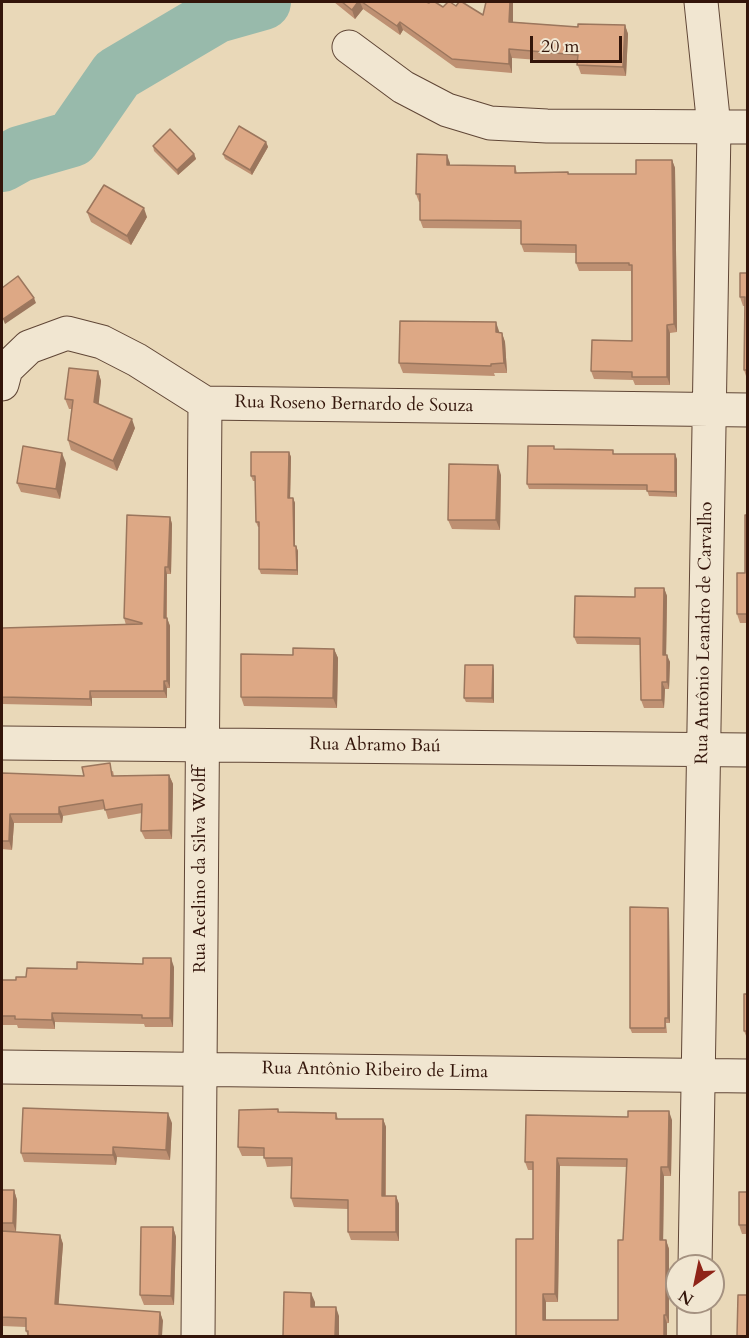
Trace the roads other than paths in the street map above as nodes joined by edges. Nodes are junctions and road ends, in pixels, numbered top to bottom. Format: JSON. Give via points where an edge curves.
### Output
{"nodes":[{"id":1,"x":701,"y":2,"type":"edge"},
{"id":2,"x":350,"y":47,"type":"dead end"},
{"id":3,"x":714,"y":127,"type":"junction"},
{"id":4,"x":747,"y":127,"type":"edge"},
{"id":5,"x":2,"y":384,"type":"edge"},
{"id":6,"x":205,"y":403,"type":"junction"},
{"id":7,"x":709,"y":409,"type":"junction"},
{"id":8,"x":747,"y":410,"type":"edge"},
{"id":9,"x":3,"y":743,"type":"dead end"},
{"id":10,"x":202,"y":745,"type":"junction"},
{"id":11,"x":704,"y":749,"type":"junction"},
{"id":12,"x":747,"y":750,"type":"edge"},
{"id":13,"x":2,"y":1067,"type":"edge"},
{"id":14,"x":200,"y":1069,"type":"junction"},
{"id":15,"x":698,"y":1075,"type":"junction"},
{"id":16,"x":747,"y":1076,"type":"edge"},
{"id":17,"x":695,"y":1254,"type":"edge"},
{"id":18,"x":694,"y":1314,"type":"edge"},
{"id":19,"x":198,"y":1336,"type":"edge"},
{"id":20,"x":694,"y":1336,"type":"edge"}],
"edges":[{"from":1,"to":3,"type":"street","name":"Rua Antônio Leandro de Carvalho"},
{"from":2,"to":3,"type":"street","via":[[403,87],[447,110],[490,123]]},
{"from":3,"to":4,"type":"street"},
{"from":3,"to":7,"type":"street","name":"Rua Antônio Leandro de Carvalho"},
{"from":5,"to":6,"type":"street","via":[[6,369],[29,347],[67,333],[102,342],[138,360]]},
{"from":6,"to":7,"type":"street","name":"Rua Roseno Bernardo de Souza"},
{"from":6,"to":10,"type":"street","name":"Rua Acelino da Silva Wolff"},
{"from":7,"to":8,"type":"street","name":"Rua Roseno Bernardo de Souza"},
{"from":7,"to":11,"type":"street","name":"Rua Antônio Leandro de Carvalho"},
{"from":9,"to":10,"type":"street","name":"Rua Abramo Baú"},
{"from":10,"to":11,"type":"street","name":"Rua Abramo Baú"},
{"from":10,"to":14,"type":"street","name":"Rua Acelino da Silva Wolff"},
{"from":11,"to":12,"type":"street","name":"Rua Abramo Baú"},
{"from":11,"to":15,"type":"street","name":"Rua Antônio Leandro de Carvalho"},
{"from":13,"to":14,"type":"street","name":"Rua Antônio Ribeiro de Lima"},
{"from":14,"to":15,"type":"street","name":"Rua Antônio Ribeiro de Lima"},
{"from":14,"to":19,"type":"street","name":"Rua Acelino da Silva Wolff"},
{"from":15,"to":16,"type":"street","name":"Rua Antônio Ribeiro de Lima"},
{"from":15,"to":17,"type":"street","name":"Rua Antônio Leandro de Carvalho"},
{"from":18,"to":20,"type":"street"}]}
